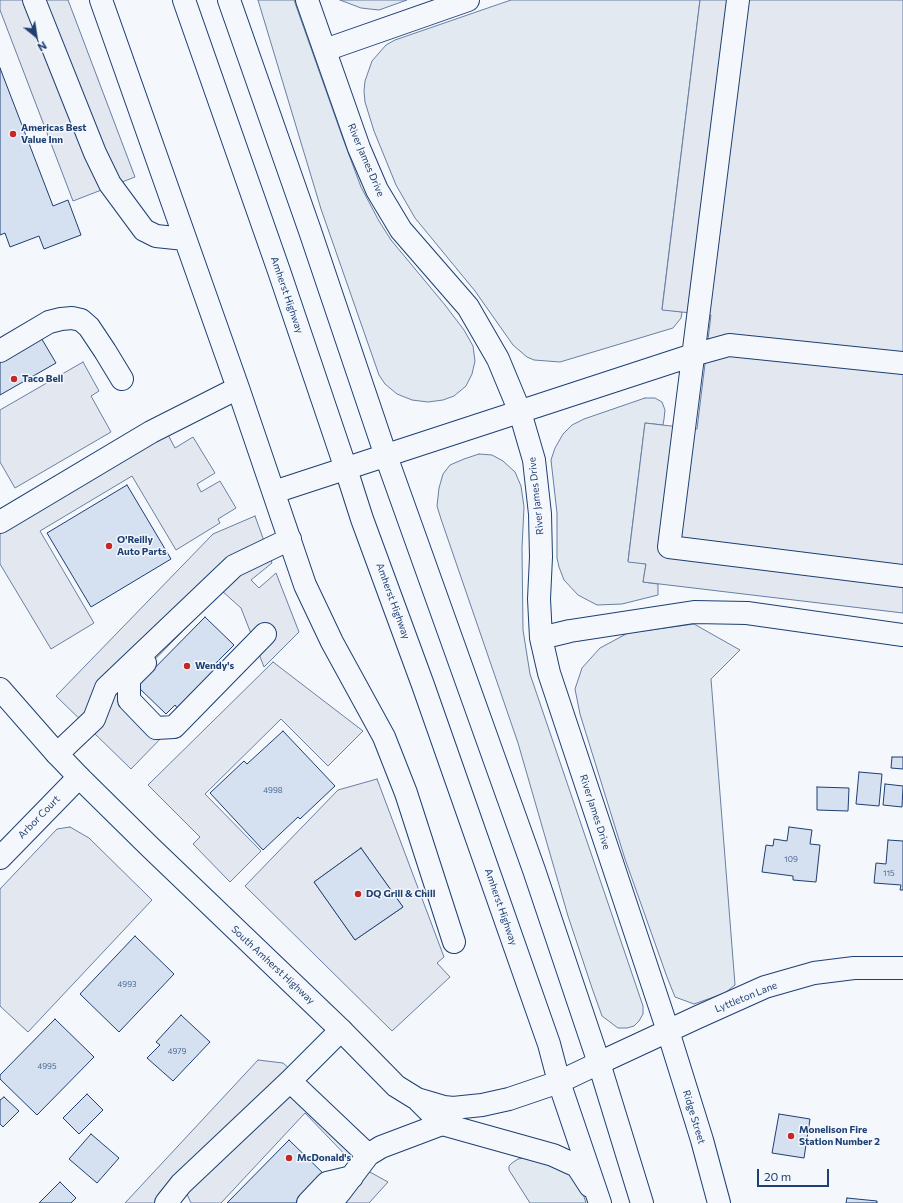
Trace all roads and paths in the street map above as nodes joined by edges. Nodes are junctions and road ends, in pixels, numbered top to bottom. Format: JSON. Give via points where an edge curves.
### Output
{"nodes":[{"id":1,"x":34,"y":0,"type":"edge"},
{"id":2,"x":101,"y":0,"type":"edge"},
{"id":3,"x":184,"y":0,"type":"edge"},
{"id":4,"x":229,"y":0,"type":"edge"},
{"id":5,"x":307,"y":0,"type":"edge"},
{"id":6,"x":468,"y":0,"type":"edge"},
{"id":7,"x":738,"y":0,"type":"edge"},
{"id":8,"x":325,"y":50,"type":"junction"},
{"id":9,"x":185,"y":239,"type":"junction"},
{"id":10,"x":0,"y":351,"type":"edge"},
{"id":11,"x":693,"y":355,"type":"junction"},
{"id":12,"x":903,"y":363,"type":"edge"},
{"id":13,"x":122,"y":380,"type":"dead end"},
{"id":14,"x":238,"y":388,"type":"junction"},
{"id":15,"x":520,"y":412,"type":"junction"},
{"id":16,"x":386,"y":456,"type":"junction"},
{"id":17,"x":346,"y":469,"type":"junction"},
{"id":18,"x":274,"y":492,"type":"junction"},
{"id":19,"x":0,"y":522,"type":"edge"},
{"id":20,"x":290,"y":540,"type":"junction"},
{"id":21,"x":903,"y":576,"type":"edge"},
{"id":22,"x":168,"y":628,"type":"junction"},
{"id":23,"x":265,"y":634,"type":"dead end"},
{"id":24,"x":903,"y":635,"type":"edge"},
{"id":25,"x":542,"y":638,"type":"junction"},
{"id":26,"x":0,"y":689,"type":"edge"},
{"id":27,"x":56,"y":754,"type":"junction"},
{"id":28,"x":79,"y":777,"type":"junction"},
{"id":29,"x":0,"y":858,"type":"edge"},
{"id":30,"x":454,"y":942,"type":"dead end"},
{"id":31,"x":903,"y":968,"type":"edge"},
{"id":32,"x":341,"y":1030,"type":"junction"},
{"id":33,"x":668,"y":1031,"type":"junction"},
{"id":34,"x":599,"y":1063,"type":"junction"},
{"id":35,"x":290,"y":1081,"type":"junction"},
{"id":36,"x":559,"y":1082,"type":"junction"},
{"id":37,"x":448,"y":1116,"type":"junction"},
{"id":38,"x":368,"y":1154,"type":"junction"},
{"id":39,"x":352,"y":1177,"type":"junction"},
{"id":40,"x":181,"y":1194,"type":"edge"},
{"id":41,"x":600,"y":1200,"type":"edge"},
{"id":42,"x":166,"y":1203,"type":"edge"},
{"id":43,"x":308,"y":1203,"type":"edge"},
{"id":44,"x":330,"y":1203,"type":"edge"},
{"id":45,"x":642,"y":1203,"type":"edge"},
{"id":46,"x":719,"y":1203,"type":"edge"}],
"edges":[{"from":1,"to":9,"type":"main road","via":[[95,153],[110,184],[144,230],[156,236]]},
{"from":2,"to":9,"type":"main road"},
{"from":3,"to":17,"type":"main road","name":"Amherst Highway"},
{"from":4,"to":16,"type":"main road"},
{"from":5,"to":8,"type":"main road","name":"River James Drive"},
{"from":6,"to":8,"type":"main road"},
{"from":7,"to":11,"type":"main road"},
{"from":8,"to":15,"type":"main road","name":"River James Drive","via":[[359,148],[377,190],[401,230],[468,307],[498,359]]},
{"from":9,"to":14,"type":"main road"},
{"from":10,"to":13,"type":"main road","via":[[49,322],[72,318],[81,320],[89,327]]},
{"from":11,"to":12,"type":"main road","via":[[729,345]]},
{"from":11,"to":15,"type":"main road"},
{"from":11,"to":21,"type":"main road","via":[[669,547]]},
{"from":14,"to":18,"type":"main road"},
{"from":14,"to":19,"type":"main road","via":[[151,432]]},
{"from":15,"to":16,"type":"main road"},
{"from":15,"to":25,"type":"main road","name":"River James Drive","via":[[534,460],[540,514]]},
{"from":16,"to":17,"type":"main road"},
{"from":16,"to":34,"type":"main road","via":[[534,870]]},
{"from":17,"to":18,"type":"main road"},
{"from":17,"to":36,"type":"main road","name":"Amherst Highway","via":[[546,1037]]},
{"from":18,"to":20,"type":"main road"},
{"from":20,"to":22,"type":"main road","via":[[234,566]]},
{"from":20,"to":30,"type":"main road","via":[[305,585],[332,642],[384,737],[406,792]]},
{"from":22,"to":23,"type":"main road","via":[[164,643],[129,679],[129,700],[156,728],[174,727]]},
{"from":22,"to":27,"type":"main road","via":[[106,688],[94,719]]},
{"from":24,"to":25,"type":"main road","via":[[747,613],[694,612],[570,631]]},
{"from":25,"to":33,"type":"main road","name":"River James Drive","via":[[549,673]]},
{"from":26,"to":27,"type":"main road","name":"South Amherst Highway"},
{"from":27,"to":28,"type":"main road","name":"South Amherst Highway"},
{"from":28,"to":29,"type":"main road","name":"Arbor Court"},
{"from":28,"to":32,"type":"main road","name":"South Amherst Highway"},
{"from":31,"to":33,"type":"main road","name":"Lyttleton Lane","via":[[854,968],[814,973],[764,987]]},
{"from":32,"to":35,"type":"main road"},
{"from":32,"to":37,"type":"main road","name":"South Amherst Highway","via":[[396,1086]]},
{"from":33,"to":34,"type":"main road","name":"Lyttleton Lane"},
{"from":33,"to":46,"type":"main road","name":"Ridge Street"},
{"from":34,"to":36,"type":"main road"},
{"from":34,"to":45,"type":"main road"},
{"from":35,"to":38,"type":"main road"},
{"from":35,"to":40,"type":"main road"},
{"from":36,"to":37,"type":"main road"},
{"from":36,"to":41,"type":"main road","name":"Amherst Highway"},
{"from":37,"to":38,"type":"main road"},
{"from":37,"to":41,"type":"main road","via":[[577,1166]]},
{"from":38,"to":39,"type":"main road"},
{"from":39,"to":43,"type":"main road","via":[[327,1183]]},
{"from":39,"to":44,"type":"main road"},
{"from":40,"to":42,"type":"main road"}]}
